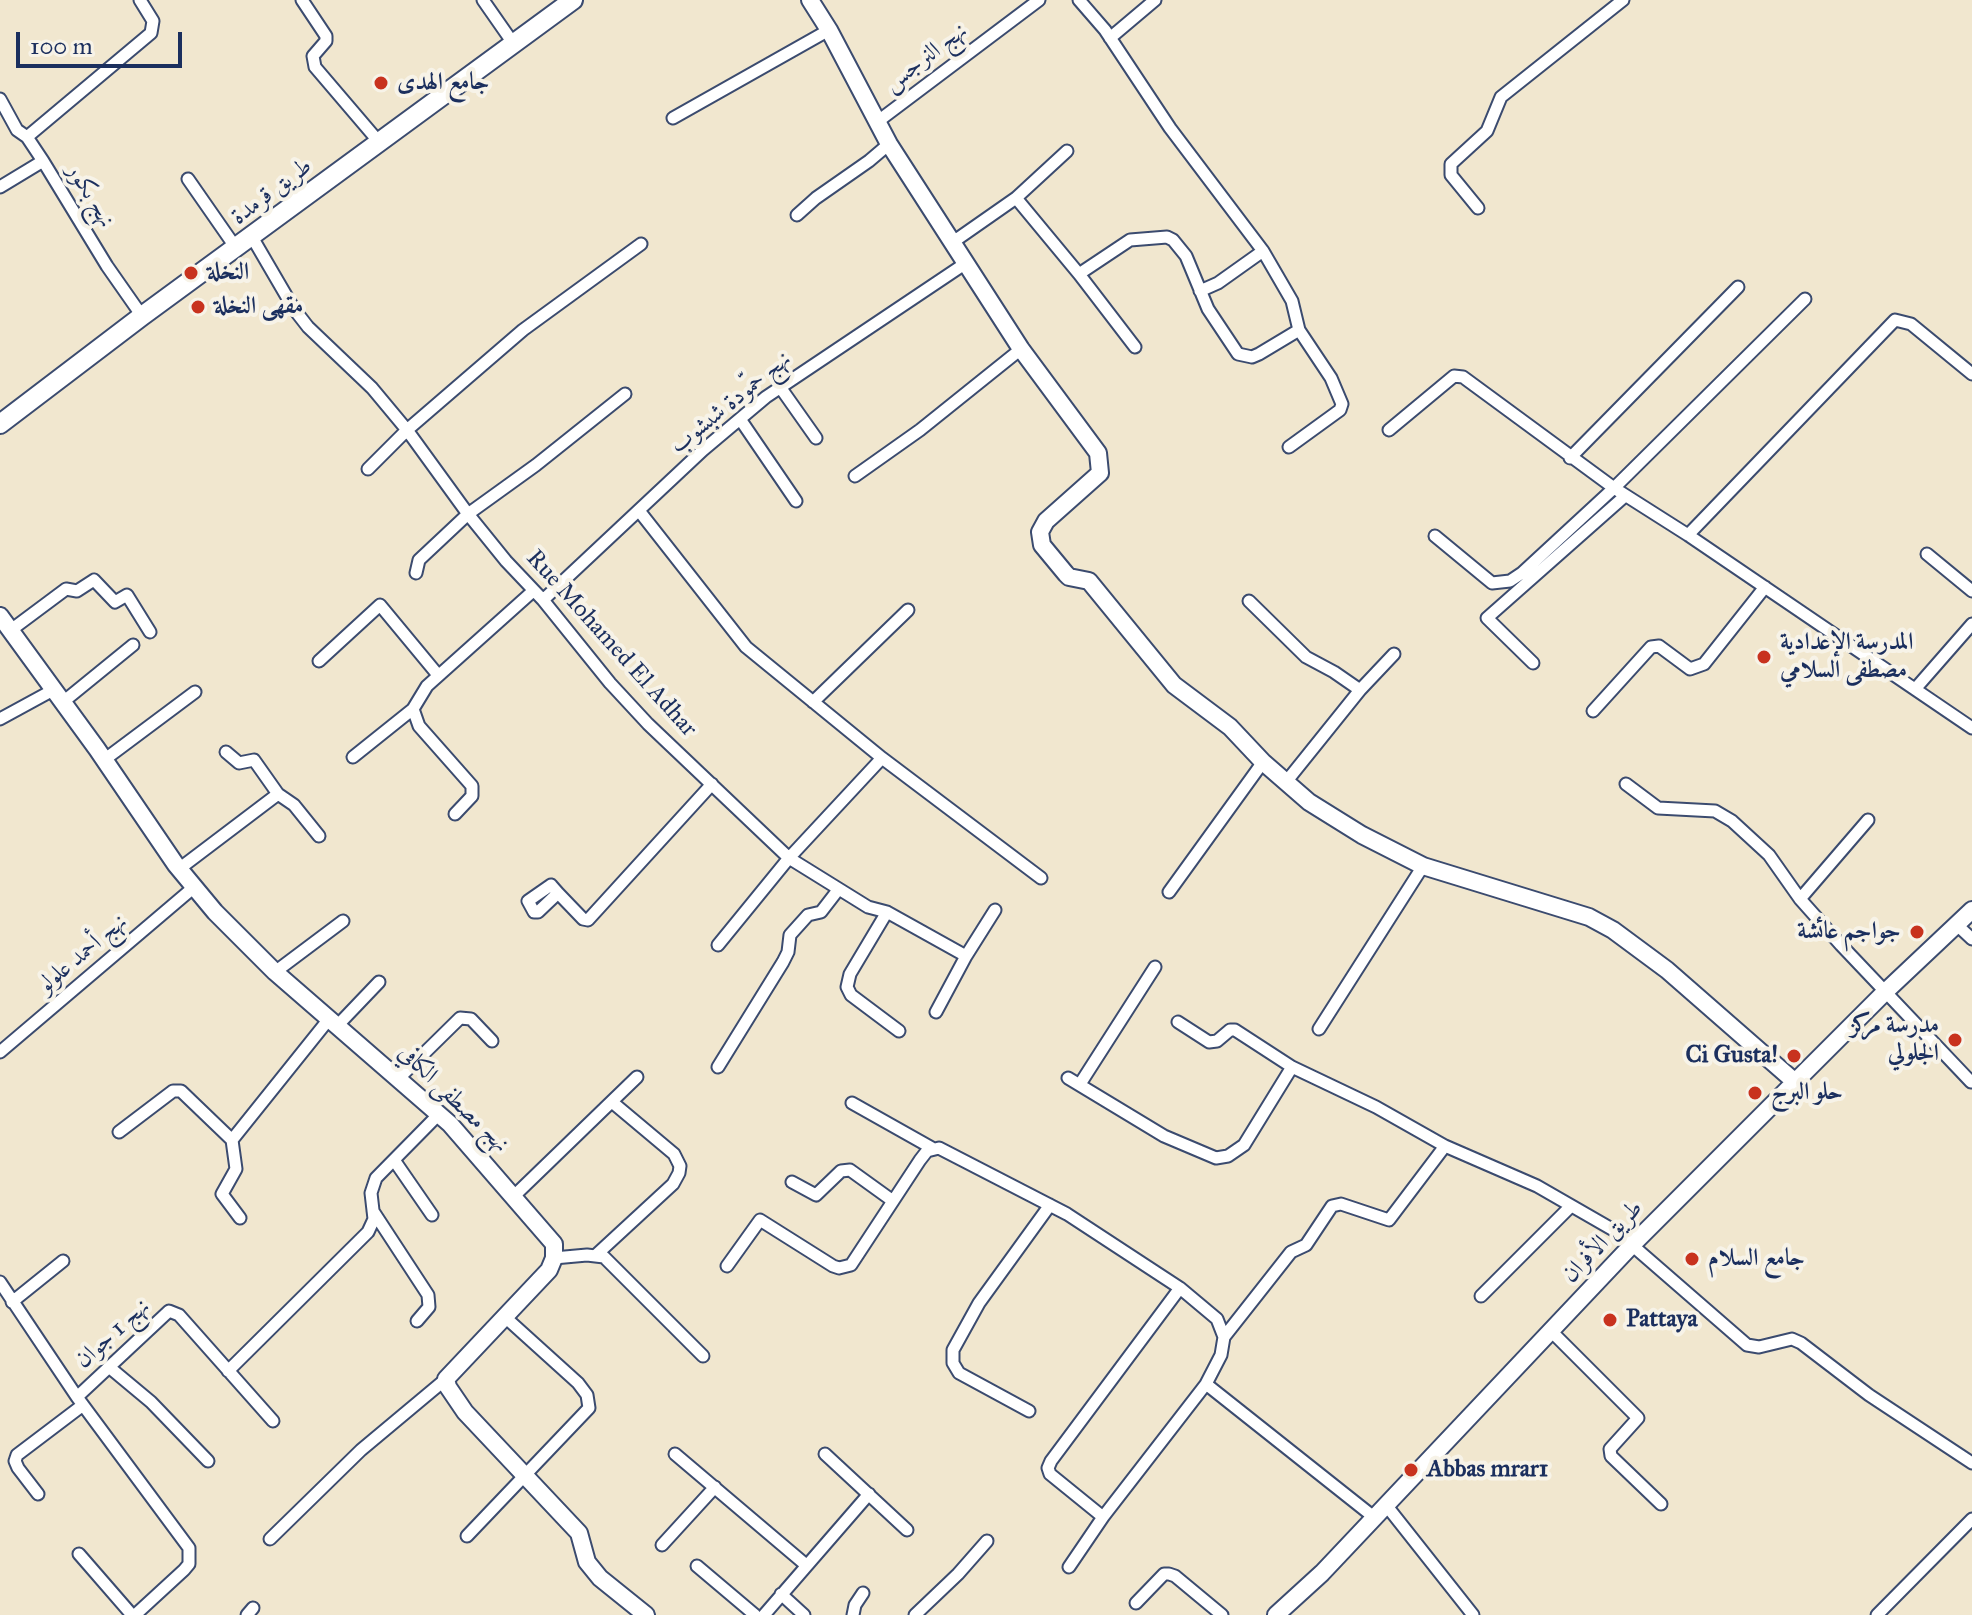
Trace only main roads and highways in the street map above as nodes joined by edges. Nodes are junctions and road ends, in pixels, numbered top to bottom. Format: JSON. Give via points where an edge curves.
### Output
{"nodes":[{"id":1,"x":573,"y":0,"type":"edge"},
{"id":2,"x":0,"y":424,"type":"edge"}],
"edges":[{"from":1,"to":2,"type":"main road","name":"طريق قرمدة"}]}
